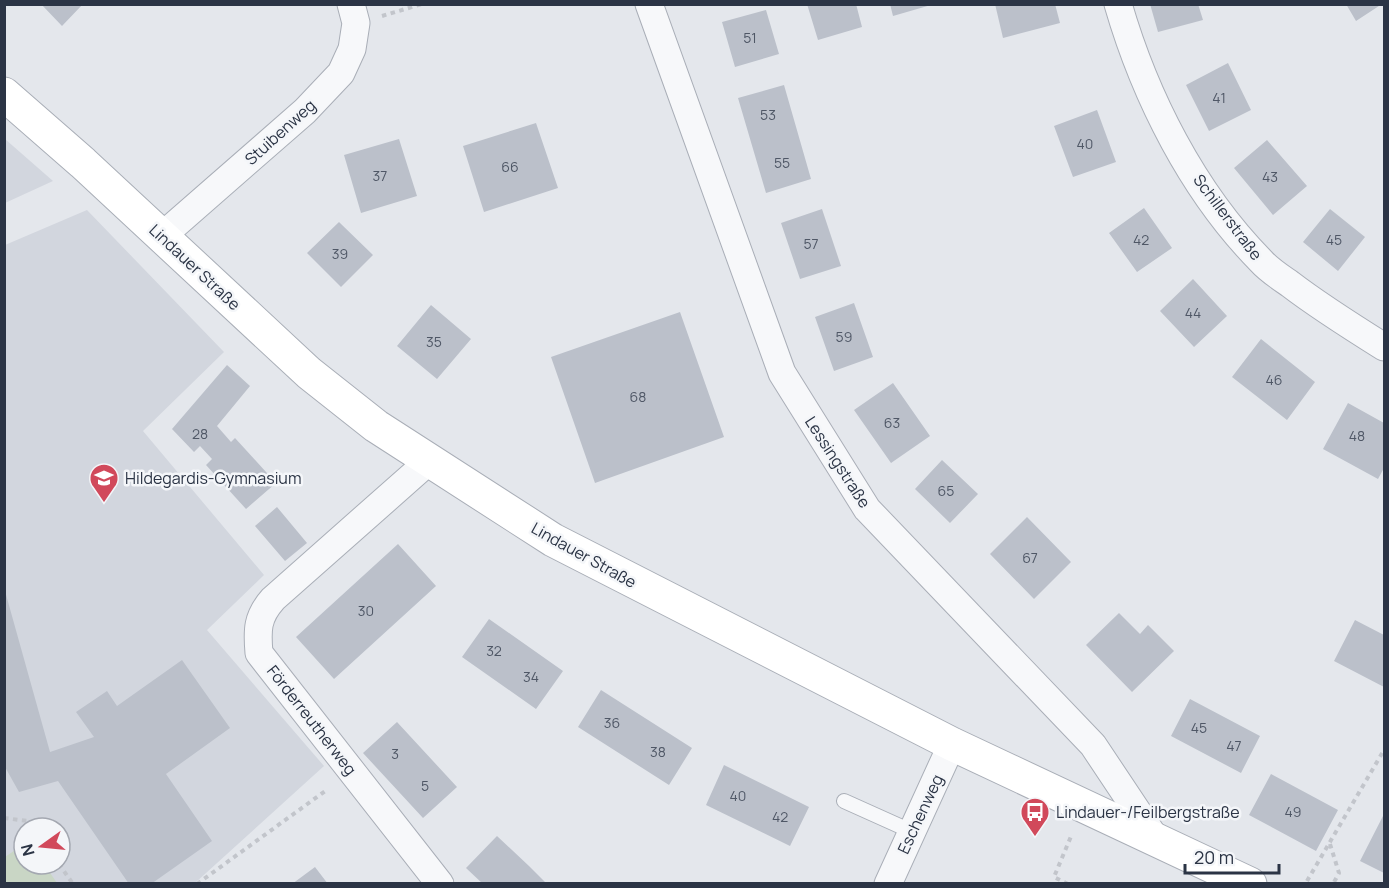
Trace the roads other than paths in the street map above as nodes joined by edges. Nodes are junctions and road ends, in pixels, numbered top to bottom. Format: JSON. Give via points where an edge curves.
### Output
{"nodes":[{"id":1,"x":649,"y":4,"type":"edge"},
{"id":2,"x":1118,"y":4,"type":"edge"},
{"id":3,"x":353,"y":14,"type":"edge"},
{"id":4,"x":4,"y":94,"type":"edge"},
{"id":5,"x":162,"y":236,"type":"junction"},
{"id":6,"x":1384,"y":347,"type":"edge"},
{"id":7,"x":429,"y":461,"type":"junction"},
{"id":8,"x":952,"y":744,"type":"junction"},
{"id":9,"x":844,"y":801,"type":"dead end"},
{"id":10,"x":913,"y":832,"type":"junction"},
{"id":11,"x":1157,"y":841,"type":"junction"},
{"id":12,"x":440,"y":884,"type":"edge"},
{"id":13,"x":888,"y":884,"type":"edge"},
{"id":14,"x":1250,"y":884,"type":"edge"}],
"edges":[{"from":1,"to":11,"type":"street","name":"Lessingstraße","via":[[782,373],[867,509],[1094,745]]},
{"from":2,"to":6,"type":"street","name":"Schillerstraße","via":[[1131,50],[1169,133],[1211,200],[1262,262],[1328,313]]},
{"from":3,"to":5,"type":"street","name":"Stuibenweg","via":[[352,49],[341,73],[305,111]]},
{"from":4,"to":5,"type":"street","name":"Lindauer Straße"},
{"from":5,"to":7,"type":"street","name":"Lindauer Straße","via":[[309,373],[376,426]]},
{"from":7,"to":8,"type":"street","name":"Lindauer Straße","via":[[553,540]]},
{"from":7,"to":12,"type":"street","name":"Förderreutherweg","via":[[273,599],[262,611],[257,627],[259,653]]},
{"from":8,"to":10,"type":"street","name":"Eschenweg"},
{"from":8,"to":11,"type":"street","name":"Lindauer Straße"},
{"from":9,"to":10,"type":"lane"},
{"from":10,"to":13,"type":"street","name":"Eschenweg"},
{"from":11,"to":14,"type":"street","name":"Lindauer Straße"}]}
